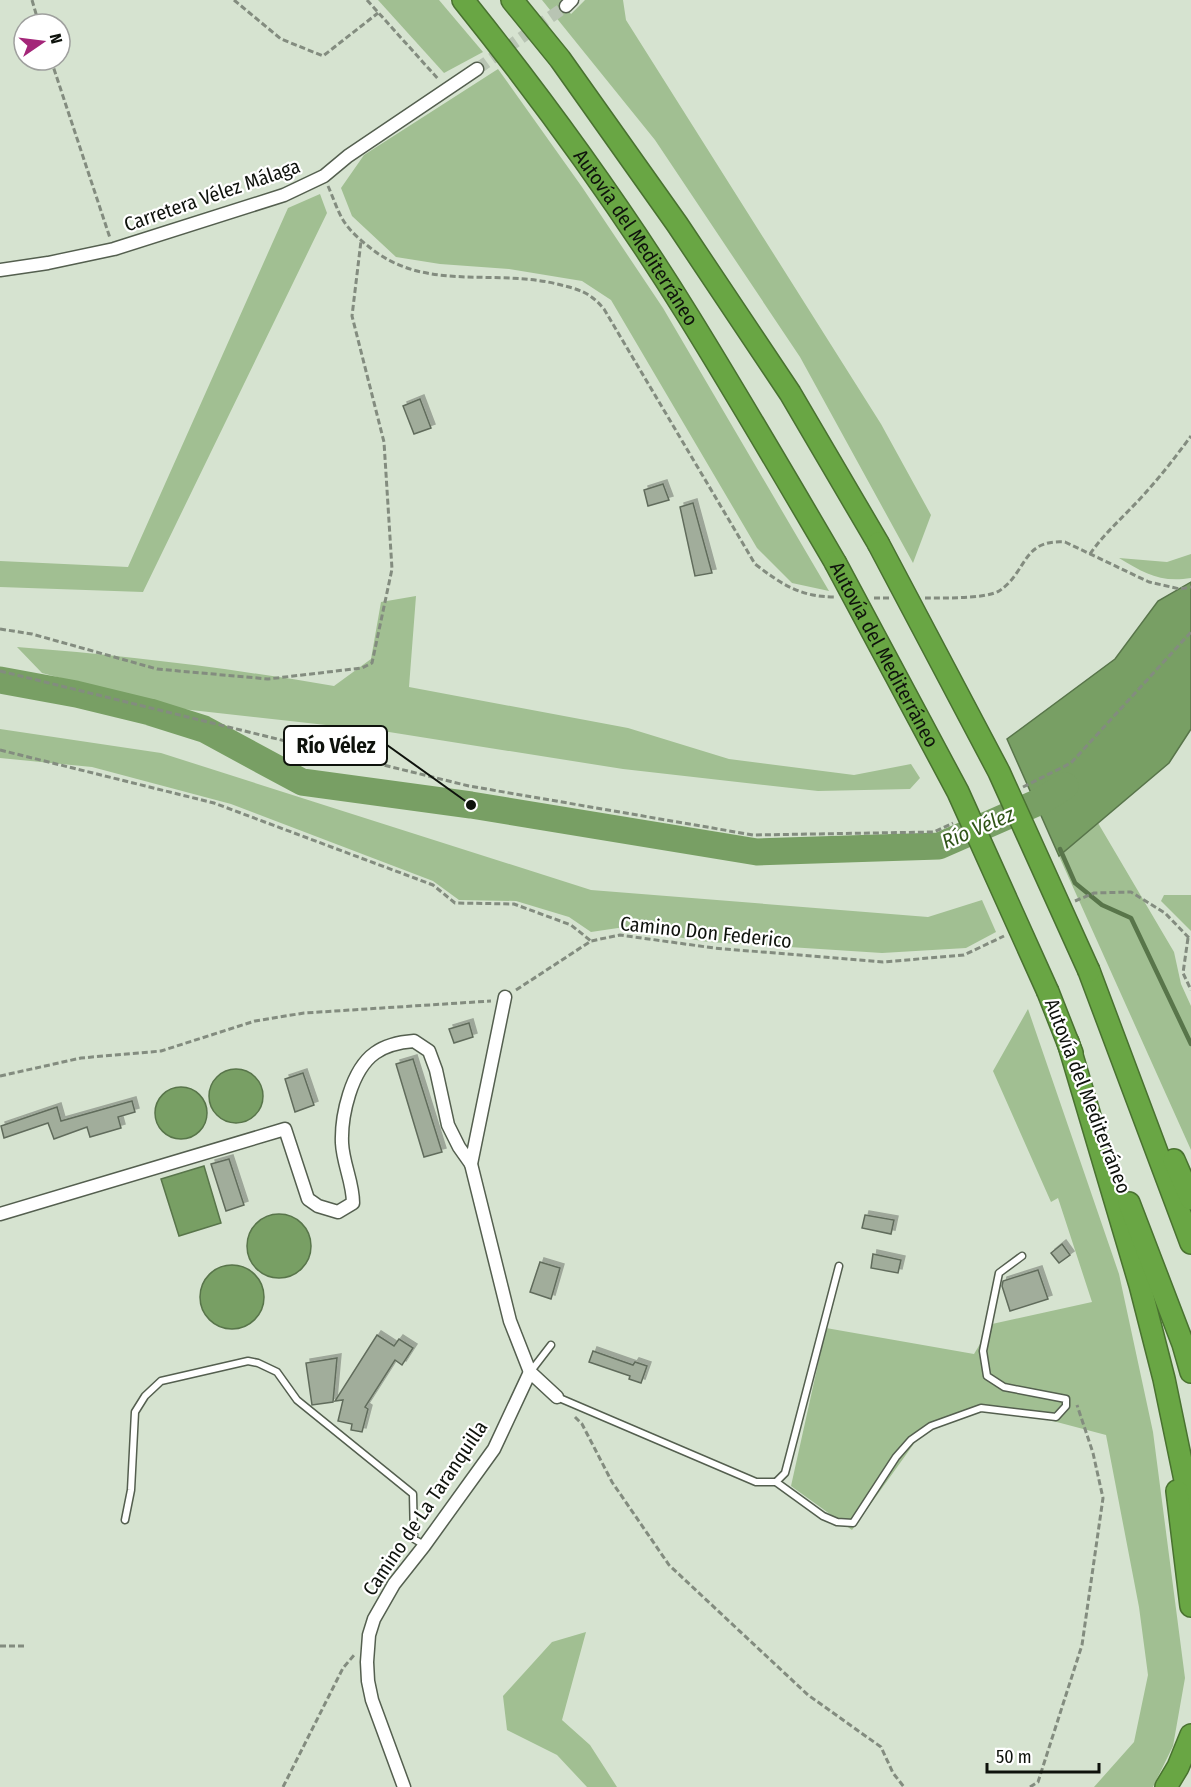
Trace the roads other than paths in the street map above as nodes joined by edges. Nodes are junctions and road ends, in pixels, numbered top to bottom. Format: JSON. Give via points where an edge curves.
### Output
{"nodes":[{"id":1,"x":462,"y":0,"type":"edge"},
{"id":2,"x":512,"y":0,"type":"edge"},
{"id":3,"x":477,"y":69,"type":"tunnel mouth"},
{"id":4,"x":0,"y":270,"type":"edge"},
{"id":5,"x":1089,"y":971,"type":"junction"},
{"id":6,"x":505,"y":997,"type":"road end"},
{"id":7,"x":1068,"y":1042,"type":"junction"},
{"id":8,"x":471,"y":1164,"type":"junction"},
{"id":9,"x":1191,"y":1199,"type":"edge"},
{"id":10,"x":0,"y":1214,"type":"edge"},
{"id":11,"x":1191,"y":1244,"type":"edge"},
{"id":12,"x":1022,"y":1256,"type":"dead end"},
{"id":13,"x":839,"y":1266,"type":"dead end"},
{"id":14,"x":551,"y":1345,"type":"dead end"},
{"id":15,"x":530,"y":1372,"type":"junction"},
{"id":16,"x":1191,"y":1372,"type":"edge"},
{"id":17,"x":557,"y":1398,"type":"joint"},
{"id":18,"x":1173,"y":1425,"type":"junction"},
{"id":19,"x":776,"y":1482,"type":"junction"},
{"id":20,"x":1191,"y":1509,"type":"edge"},
{"id":21,"x":125,"y":1520,"type":"dead end"},
{"id":22,"x":424,"y":1546,"type":"junction"},
{"id":23,"x":1191,"y":1606,"type":"edge"},
{"id":24,"x":1191,"y":1735,"type":"edge"},
{"id":25,"x":404,"y":1787,"type":"edge"},
{"id":26,"x":1166,"y":1787,"type":"edge"}],
"edges":[{"from":1,"to":7,"type":"highway","name":"Autovía del Mediterráneo","bridge":true,"via":[[610,196],[688,316],[835,562],[958,792]]},
{"from":2,"to":5,"type":"highway","name":"Autovía del Mediterráneo","bridge":true,"via":[[560,59],[677,224],[790,393],[878,543],[999,772]]},
{"from":3,"to":4,"type":"street","name":"Carretera Vélez Málaga","via":[[348,156],[324,177],[284,195],[114,249]]},
{"from":5,"to":9,"type":"highway"},
{"from":5,"to":11,"type":"highway","name":"Autovía del Mediterráneo"},
{"from":6,"to":8,"type":"street"},
{"from":7,"to":16,"type":"highway","name":"Autovía del Mediterráneo"},
{"from":7,"to":18,"type":"highway","via":[[1140,1285]]},
{"from":8,"to":10,"type":"street","via":[[448,1125],[429,1051],[414,1041],[374,1053],[357,1075],[342,1122],[353,1203],[338,1212],[308,1199],[285,1129]]},
{"from":8,"to":15,"type":"street","via":[[510,1321]]},
{"from":12,"to":19,"type":"lane","via":[[999,1273],[982,1351],[987,1376],[1004,1387],[1066,1399],[1066,1406],[1056,1417],[981,1408],[931,1426],[896,1457],[853,1523],[823,1516]]},
{"from":13,"to":19,"type":"lane","via":[[786,1473]]},
{"from":14,"to":15,"type":"lane","name":"Camino de La Taranquilla"},
{"from":15,"to":17,"type":"street"},
{"from":15,"to":22,"type":"street","name":"Camino de La Taranquilla","via":[[494,1449]]},
{"from":17,"to":19,"type":"lane","via":[[756,1482]]},
{"from":18,"to":20,"type":"highway"},
{"from":18,"to":23,"type":"highway"},
{"from":21,"to":22,"type":"lane","via":[[131,1490],[135,1412],[145,1396],[162,1382],[248,1361],[277,1372],[297,1400],[413,1494],[414,1539]]},
{"from":22,"to":25,"type":"street","name":"Camino de La Taranquilla","via":[[394,1584],[369,1635],[368,1681],[372,1700]]},
{"from":24,"to":26,"type":"highway"}]}
